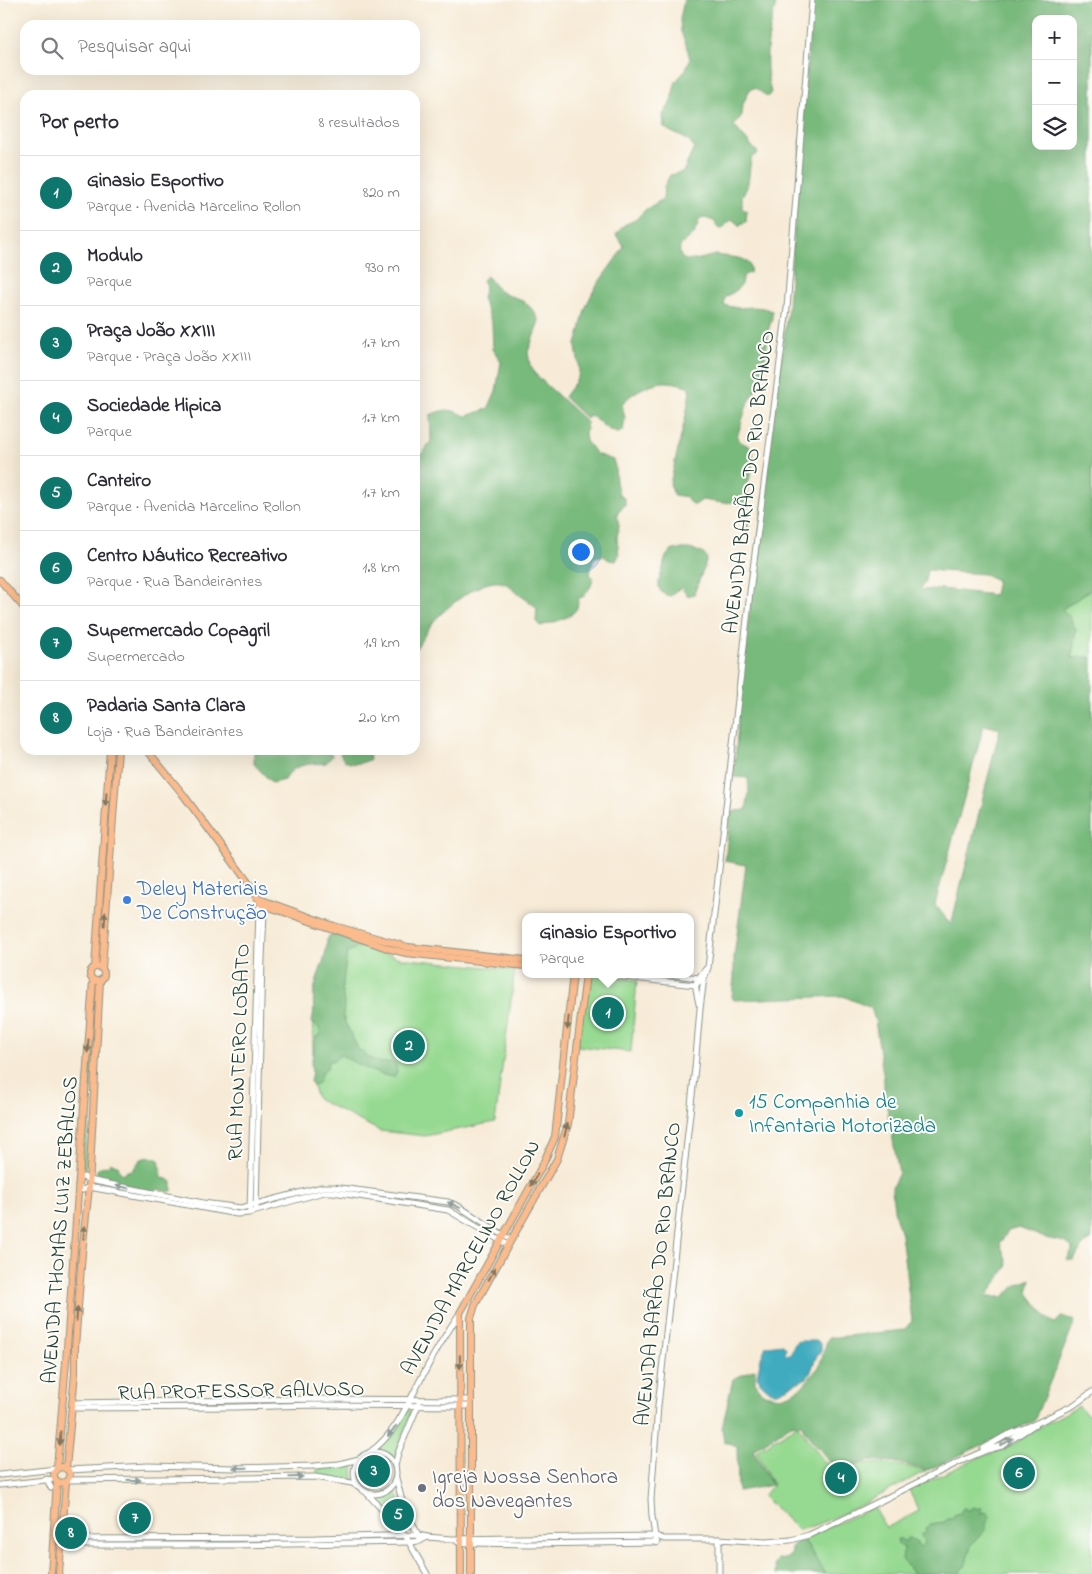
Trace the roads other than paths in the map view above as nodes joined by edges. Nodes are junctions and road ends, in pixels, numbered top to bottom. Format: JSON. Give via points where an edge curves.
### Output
{"nodes":[{"id":1,"x":812,"y":0,"type":"edge"},
{"id":2,"x":0,"y":580,"type":"edge"},
{"id":3,"x":20,"y":603,"type":"edge"},
{"id":4,"x":110,"y":755,"type":"edge"},
{"id":5,"x":118,"y":755,"type":"edge"},
{"id":6,"x":151,"y":755,"type":"edge"},
{"id":7,"x":103,"y":842,"type":"junction"},
{"id":8,"x":110,"y":844,"type":"junction"},
{"id":9,"x":264,"y":902,"type":"junction"},
{"id":10,"x":496,"y":960,"type":"junction"},
{"id":11,"x":522,"y":960,"type":"edge"},
{"id":12,"x":522,"y":965,"type":"edge"},
{"id":13,"x":98,"y":967,"type":"junction"},
{"id":14,"x":708,"y":968,"type":"junction"},
{"id":15,"x":573,"y":978,"type":"edge"},
{"id":16,"x":586,"y":978,"type":"edge"},
{"id":17,"x":654,"y":978,"type":"edge"},
{"id":18,"x":683,"y":978,"type":"edge"},
{"id":19,"x":704,"y":978,"type":"junction"},
{"id":20,"x":93,"y":980,"type":"junction"},
{"id":21,"x":100,"y":981,"type":"junction"},
{"id":22,"x":696,"y":981,"type":"junction"},
{"id":23,"x":700,"y":1009,"type":"junction"},
{"id":24,"x":90,"y":1023,"type":"junction"},
{"id":25,"x":98,"y":1024,"type":"junction"},
{"id":26,"x":561,"y":1092,"type":"junction"},
{"id":27,"x":572,"y":1093,"type":"junction"},
{"id":28,"x":78,"y":1178,"type":"junction"},
{"id":29,"x":90,"y":1180,"type":"junction"},
{"id":30,"x":78,"y":1187,"type":"junction"},
{"id":31,"x":89,"y":1188,"type":"junction"},
{"id":32,"x":253,"y":1209,"type":"junction"},
{"id":33,"x":501,"y":1237,"type":"junction"},
{"id":34,"x":510,"y":1242,"type":"junction"},
{"id":35,"x":74,"y":1253,"type":"junction"},
{"id":36,"x":82,"y":1253,"type":"junction"},
{"id":37,"x":460,"y":1313,"type":"junction"},
{"id":38,"x":471,"y":1343,"type":"junction"},
{"id":39,"x":460,"y":1344,"type":"junction"},
{"id":40,"x":66,"y":1362,"type":"junction"},
{"id":41,"x":75,"y":1373,"type":"junction"},
{"id":42,"x":1092,"y":1392,"type":"edge"},
{"id":43,"x":410,"y":1399,"type":"junction"},
{"id":44,"x":370,"y":1402,"type":"junction"},
{"id":45,"x":420,"y":1402,"type":"junction"},
{"id":46,"x":461,"y":1403,"type":"junction"},
{"id":47,"x":470,"y":1403,"type":"junction"},
{"id":48,"x":407,"y":1405,"type":"junction"},
{"id":49,"x":72,"y":1406,"type":"junction"},
{"id":50,"x":470,"y":1438,"type":"junction"},
{"id":51,"x":461,"y":1440,"type":"junction"},
{"id":52,"x":370,"y":1452,"type":"junction"},
{"id":53,"x":359,"y":1459,"type":"junction"},
{"id":54,"x":395,"y":1466,"type":"junction"},
{"id":55,"x":104,"y":1468,"type":"junction"},
{"id":56,"x":56,"y":1469,"type":"junction"},
{"id":57,"x":67,"y":1469,"type":"junction"},
{"id":58,"x":0,"y":1475,"type":"edge"},
{"id":59,"x":396,"y":1475,"type":"junction"},
{"id":60,"x":103,"y":1479,"type":"junction"},
{"id":61,"x":47,"y":1480,"type":"junction"},
{"id":62,"x":56,"y":1480,"type":"junction"},
{"id":63,"x":67,"y":1481,"type":"junction"},
{"id":64,"x":0,"y":1485,"type":"edge"},
{"id":65,"x":358,"y":1486,"type":"junction"},
{"id":66,"x":49,"y":1491,"type":"joint"},
{"id":67,"x":365,"y":1491,"type":"junction"},
{"id":68,"x":56,"y":1496,"type":"junction"},
{"id":69,"x":460,"y":1514,"type":"junction"},
{"id":70,"x":471,"y":1514,"type":"junction"},
{"id":71,"x":405,"y":1535,"type":"junction"},
{"id":72,"x":656,"y":1536,"type":"junction"},
{"id":73,"x":419,"y":1538,"type":"junction"},
{"id":74,"x":377,"y":1539,"type":"junction"},
{"id":75,"x":664,"y":1539,"type":"junction"},
{"id":76,"x":719,"y":1539,"type":"junction"},
{"id":77,"x":460,"y":1540,"type":"junction"},
{"id":78,"x":470,"y":1540,"type":"junction"},
{"id":79,"x":562,"y":1540,"type":"junction"},
{"id":80,"x":62,"y":1542,"type":"junction"},
{"id":81,"x":410,"y":1542,"type":"junction"},
{"id":82,"x":656,"y":1543,"type":"junction"},
{"id":83,"x":51,"y":1563,"type":"junction"},
{"id":84,"x":51,"y":1574,"type":"edge"},
{"id":85,"x":59,"y":1574,"type":"edge"},
{"id":86,"x":427,"y":1574,"type":"edge"},
{"id":87,"x":461,"y":1574,"type":"edge"},
{"id":88,"x":471,"y":1574,"type":"edge"},
{"id":89,"x":719,"y":1574,"type":"edge"}],
"edges":[{"from":1,"to":14,"type":"street","name":"AVENIDA BARÃO DO RIO BRANCO","via":[[787,308],[750,592]]},
{"from":2,"to":3,"type":"main road"},
{"from":4,"to":7,"type":"main road","one_way":true},
{"from":5,"to":8,"type":"main road"},
{"from":6,"to":9,"type":"main road"},
{"from":7,"to":8,"type":"main road"},
{"from":7,"to":13,"type":"main road"},
{"from":13,"to":8,"type":"main road","one_way":true},
{"from":9,"to":10,"type":"main road","via":[[390,949]]},
{"from":9,"to":32,"type":"street","name":"RUA MONTEIRO LOBATO","via":[[259,908]]},
{"from":10,"to":11,"type":"main road"},
{"from":10,"to":12,"type":"main road"},
{"from":13,"to":20,"type":"main road","name":"AVENIDA THOMAS LUIZ ZEBALLOS","via":[[90,972]]},
{"from":13,"to":21,"type":"main road","name":"AVENIDA THOMAS LUIZ ZEBALLOS","via":[[105,975]]},
{"from":14,"to":19,"type":"street","name":"AVENIDA BARÃO DO RIO BRANCO"},
{"from":14,"to":22,"type":"street"},
{"from":15,"to":26,"type":"main road","name":"AVENIDA MARCELINO ROLLON","one_way":true},
{"from":16,"to":27,"type":"main road","name":"AVENIDA MARCELINO ROLLON"},
{"from":17,"to":22,"type":"street"},
{"from":18,"to":22,"type":"street"},
{"from":19,"to":22,"type":"street"},
{"from":19,"to":23,"type":"street","name":"AVENIDA BARÃO DO RIO BRANCO"},
{"from":20,"to":21,"type":"main road"},
{"from":20,"to":24,"type":"main road","name":"AVENIDA THOMAS LUIZ ZEBALLOS"},
{"from":21,"to":25,"type":"main road","name":"AVENIDA THOMAS LUIZ ZEBALLOS"},
{"from":22,"to":23,"type":"street","name":"AVENIDA BARÃO DO RIO BRANCO"},
{"from":23,"to":72,"type":"street","name":"AVENIDA BARÃO DO RIO BRANCO","via":[[658,1406],[651,1499]]},
{"from":24,"to":25,"type":"main road"},
{"from":24,"to":28,"type":"main road","name":"AVENIDA THOMAS LUIZ ZEBALLOS","one_way":true},
{"from":25,"to":29,"type":"main road","name":"AVENIDA THOMAS LUIZ ZEBALLOS"},
{"from":26,"to":27,"type":"main road"},
{"from":26,"to":33,"type":"main road","name":"AVENIDA MARCELINO ROLLON","one_way":true,"via":[[555,1137]]},
{"from":34,"to":27,"type":"main road","name":"AVENIDA MARCELINO ROLLON","one_way":true,"via":[[557,1159],[568,1124]]},
{"from":28,"to":29,"type":"street"},
{"from":28,"to":30,"type":"main road","name":"AVENIDA THOMAS LUIZ ZEBALLOS"},
{"from":29,"to":31,"type":"main road","name":"AVENIDA THOMAS LUIZ ZEBALLOS"},
{"from":32,"to":29,"type":"street","one_way":true},
{"from":30,"to":31,"type":"street","via":[[83,1190]]},
{"from":30,"to":35,"type":"main road","name":"AVENIDA THOMAS LUIZ ZEBALLOS"},
{"from":31,"to":32,"type":"street","via":[[237,1214]]},
{"from":36,"to":31,"type":"main road","name":"AVENIDA THOMAS LUIZ ZEBALLOS","one_way":true},
{"from":32,"to":33,"type":"street","via":[[322,1187],[333,1187],[448,1202]]},
{"from":33,"to":34,"type":"street"},
{"from":33,"to":37,"type":"main road","name":"AVENIDA MARCELINO ROLLON"},
{"from":38,"to":34,"type":"main road","name":"AVENIDA MARCELINO ROLLON","one_way":true,"via":[[471,1318],[475,1305]]},
{"from":35,"to":36,"type":"main road"},
{"from":35,"to":40,"type":"main road","name":"AVENIDA THOMAS LUIZ ZEBALLOS"},
{"from":41,"to":36,"type":"main road","name":"AVENIDA THOMAS LUIZ ZEBALLOS","one_way":true},
{"from":37,"to":39,"type":"main road"},
{"from":37,"to":43,"type":"street","name":"AVENIDA MARCELINO ROLLON"},
{"from":38,"to":39,"type":"main road"},
{"from":38,"to":47,"type":"main road"},
{"from":39,"to":46,"type":"main road","one_way":true},
{"from":40,"to":41,"type":"main road","via":[[68,1370]]},
{"from":40,"to":56,"type":"main road","name":"AVENIDA THOMAS LUIZ ZEBALLOS","one_way":true},
{"from":41,"to":49,"type":"main road","name":"AVENIDA THOMAS LUIZ ZEBALLOS"},
{"from":42,"to":76,"type":"street","via":[[1037,1423],[1004,1436],[809,1535],[766,1542]]},
{"from":43,"to":44,"type":"street","name":"RUA PROFESSOR GALVOSO"},
{"from":43,"to":45,"type":"street","name":"RUA PROFESSOR GALVOSO"},
{"from":43,"to":48,"type":"street","name":"AVENIDA MARCELINO ROLLON"},
{"from":44,"to":48,"type":"street","name":"RUA PROFESSOR GALVOSO"},
{"from":44,"to":49,"type":"street","name":"RUA PROFESSOR GALVOSO"},
{"from":45,"to":46,"type":"street","name":"RUA PROFESSOR GALVOSO"},
{"from":45,"to":48,"type":"street","name":"RUA PROFESSOR GALVOSO"},
{"from":45,"to":54,"type":"street","name":"AVENIDA MARCELINO ROLLON"},
{"from":46,"to":47,"type":"street","name":"RUA PROFESSOR GALVOSO"},
{"from":46,"to":51,"type":"main road"},
{"from":47,"to":50,"type":"main road"},
{"from":48,"to":52,"type":"street","name":"AVENIDA MARCELINO ROLLON","one_way":true,"via":[[390,1433]]},
{"from":49,"to":57,"type":"main road","name":"AVENIDA THOMAS LUIZ ZEBALLOS"},
{"from":50,"to":51,"type":"main road"},
{"from":50,"to":70,"type":"main road"},
{"from":51,"to":69,"type":"main road"},
{"from":52,"to":53,"type":"street"},
{"from":52,"to":54,"type":"street","via":[[385,1454]]},
{"from":53,"to":55,"type":"street","one_way":true,"via":[[314,1466]]},
{"from":53,"to":65,"type":"street","via":[[354,1468]]},
{"from":54,"to":59,"type":"street"},
{"from":55,"to":57,"type":"street"},
{"from":55,"to":60,"type":"street"},
{"from":56,"to":57,"type":"main road"},
{"from":56,"to":58,"type":"street"},
{"from":56,"to":62,"type":"main road","name":"AVENIDA THOMAS LUIZ ZEBALLOS"},
{"from":57,"to":63,"type":"main road","name":"AVENIDA THOMAS LUIZ ZEBALLOS","via":[[70,1475]]},
{"from":59,"to":67,"type":"street","via":[[388,1489],[381,1493]]},
{"from":59,"to":73,"type":"street","via":[[402,1501]]},
{"from":60,"to":63,"type":"street"},
{"from":60,"to":65,"type":"street","one_way":true,"via":[[315,1477]]},
{"from":61,"to":62,"type":"street"},
{"from":61,"to":64,"type":"street"},
{"from":61,"to":66,"type":"street"},
{"from":62,"to":63,"type":"main road"},
{"from":62,"to":68,"type":"main road","name":"AVENIDA THOMAS LUIZ ZEBALLOS"},
{"from":63,"to":80,"type":"main road","name":"AVENIDA THOMAS LUIZ ZEBALLOS"},
{"from":65,"to":67,"type":"street"},
{"from":66,"to":68,"type":"main road"},
{"from":67,"to":71,"type":"street"},
{"from":68,"to":83,"type":"main road","name":"AVENIDA THOMAS LUIZ ZEBALLOS"},
{"from":69,"to":70,"type":"main road"},
{"from":69,"to":77,"type":"main road"},
{"from":70,"to":78,"type":"main road"},
{"from":71,"to":73,"type":"street"},
{"from":71,"to":74,"type":"street"},
{"from":71,"to":81,"type":"street"},
{"from":72,"to":75,"type":"street"},
{"from":72,"to":79,"type":"street"},
{"from":72,"to":82,"type":"street","name":"AVENIDA BARÃO DO RIO BRANCO"},
{"from":73,"to":77,"type":"street"},
{"from":73,"to":81,"type":"street"},
{"from":74,"to":80,"type":"street"},
{"from":74,"to":81,"type":"street"},
{"from":75,"to":76,"type":"street"},
{"from":75,"to":82,"type":"street"},
{"from":76,"to":89,"type":"street"},
{"from":77,"to":78,"type":"street"},
{"from":77,"to":87,"type":"main road"},
{"from":78,"to":79,"type":"street"},
{"from":78,"to":88,"type":"main road"},
{"from":79,"to":82,"type":"street"},
{"from":80,"to":85,"type":"main road","name":"AVENIDA THOMAS LUIZ ZEBALLOS"},
{"from":81,"to":86,"type":"street"},
{"from":83,"to":84,"type":"main road","name":"AVENIDA THOMAS LUIZ ZEBALLOS"},
{"from":83,"to":85,"type":"main road"}]}
